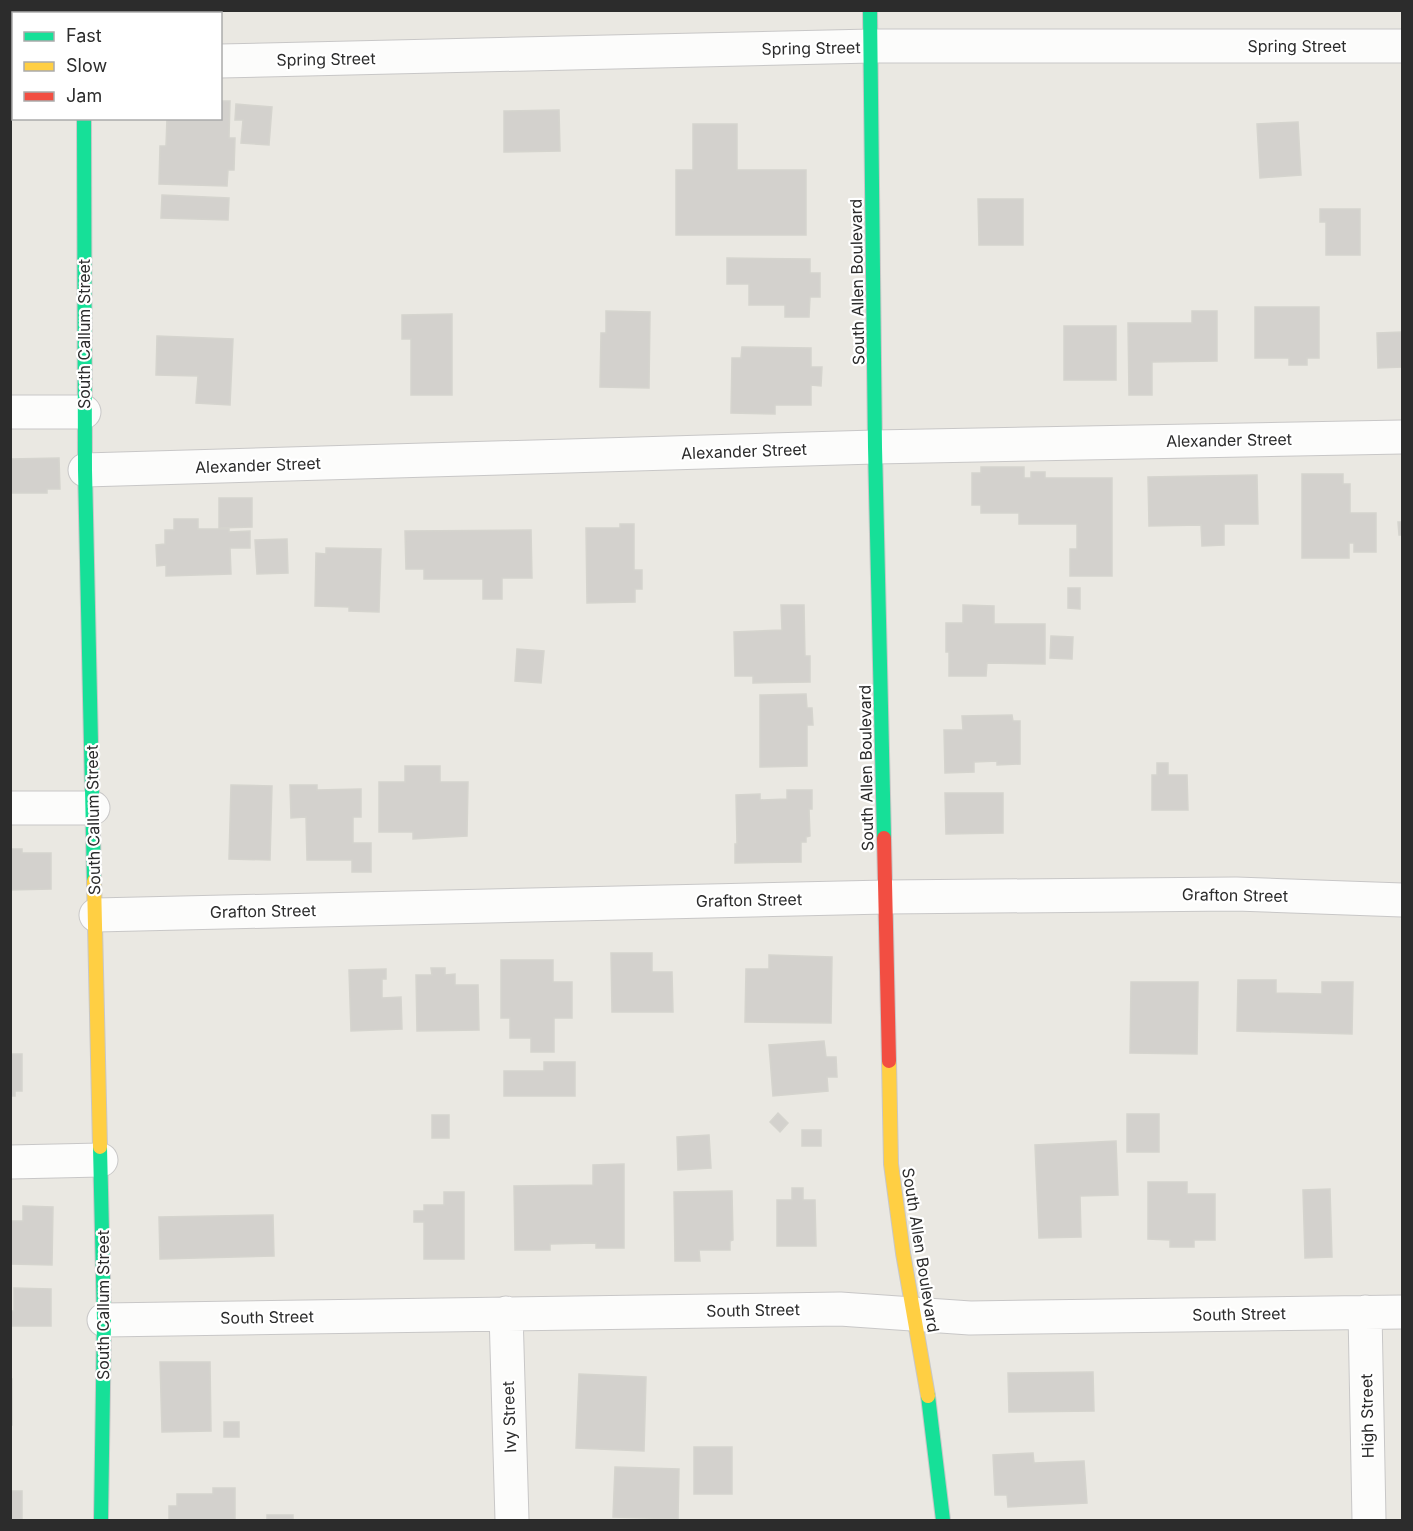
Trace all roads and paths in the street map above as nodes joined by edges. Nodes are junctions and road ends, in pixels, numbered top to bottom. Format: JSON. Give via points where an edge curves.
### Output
{"nodes":[{"id":1,"x":870,"y":10,"type":"edge"},
{"id":2,"x":872,"y":46,"type":"junction"},
{"id":3,"x":1402,"y":46,"type":"edge"},
{"id":4,"x":222,"y":61,"type":"edge"},
{"id":5,"x":84,"y":120,"type":"edge"},
{"id":6,"x":10,"y":412,"type":"edge"},
{"id":7,"x":84,"y":412,"type":"junction"},
{"id":8,"x":1402,"y":437,"type":"edge"},
{"id":9,"x":876,"y":447,"type":"junction"},
{"id":10,"x":85,"y":470,"type":"junction"},
{"id":11,"x":10,"y":808,"type":"edge"},
{"id":12,"x":93,"y":808,"type":"junction"},
{"id":13,"x":886,"y":897,"type":"junction"},
{"id":14,"x":1402,"y":900,"type":"edge"},
{"id":15,"x":96,"y":915,"type":"junction"},
{"id":16,"x":101,"y":1160,"type":"junction"},
{"id":17,"x":10,"y":1162,"type":"edge"},
{"id":18,"x":1365,"y":1312,"type":"junction"},
{"id":19,"x":1402,"y":1312,"type":"edge"},
{"id":20,"x":506,"y":1313,"type":"junction"},
{"id":21,"x":913,"y":1313,"type":"junction"},
{"id":22,"x":104,"y":1320,"type":"junction"},
{"id":23,"x":101,"y":1521,"type":"edge"},
{"id":24,"x":512,"y":1521,"type":"edge"},
{"id":25,"x":943,"y":1521,"type":"edge"},
{"id":26,"x":1369,"y":1521,"type":"edge"}],
"edges":[{"from":1,"to":2,"type":"street","name":"South Allen Boulevard"},
{"from":2,"to":3,"type":"street","name":"Spring Street"},
{"from":2,"to":4,"type":"street","name":"Spring Street"},
{"from":2,"to":9,"type":"street","name":"South Allen Boulevard"},
{"from":5,"to":7,"type":"street","name":"South Callum Street"},
{"from":6,"to":7,"type":"street"},
{"from":7,"to":10,"type":"street","name":"South Callum Street"},
{"from":8,"to":9,"type":"street","name":"Alexander Street"},
{"from":9,"to":10,"type":"street","name":"Alexander Street"},
{"from":9,"to":13,"type":"street","name":"South Allen Boulevard"},
{"from":10,"to":12,"type":"street","name":"South Callum Street"},
{"from":11,"to":12,"type":"street"},
{"from":12,"to":15,"type":"street","name":"South Callum Street"},
{"from":13,"to":14,"type":"street","name":"Grafton Street","via":[[1236,894]]},
{"from":13,"to":15,"type":"street","name":"Grafton Street"},
{"from":13,"to":21,"type":"street","name":"South Allen Boulevard","via":[[891,1164]]},
{"from":15,"to":16,"type":"street","name":"South Callum Street"},
{"from":16,"to":17,"type":"street"},
{"from":16,"to":22,"type":"street","name":"South Callum Street"},
{"from":18,"to":19,"type":"street","name":"South Street"},
{"from":18,"to":21,"type":"street","name":"South Street","via":[[970,1318]]},
{"from":18,"to":26,"type":"street","name":"High Street"},
{"from":20,"to":21,"type":"street","name":"South Street","via":[[840,1309]]},
{"from":20,"to":22,"type":"street","name":"South Street"},
{"from":20,"to":24,"type":"street","name":"Ivy Street"},
{"from":21,"to":25,"type":"street","name":"South Allen Boulevard","via":[[935,1432]]},
{"from":22,"to":23,"type":"street","name":"South Callum Street"}]}
